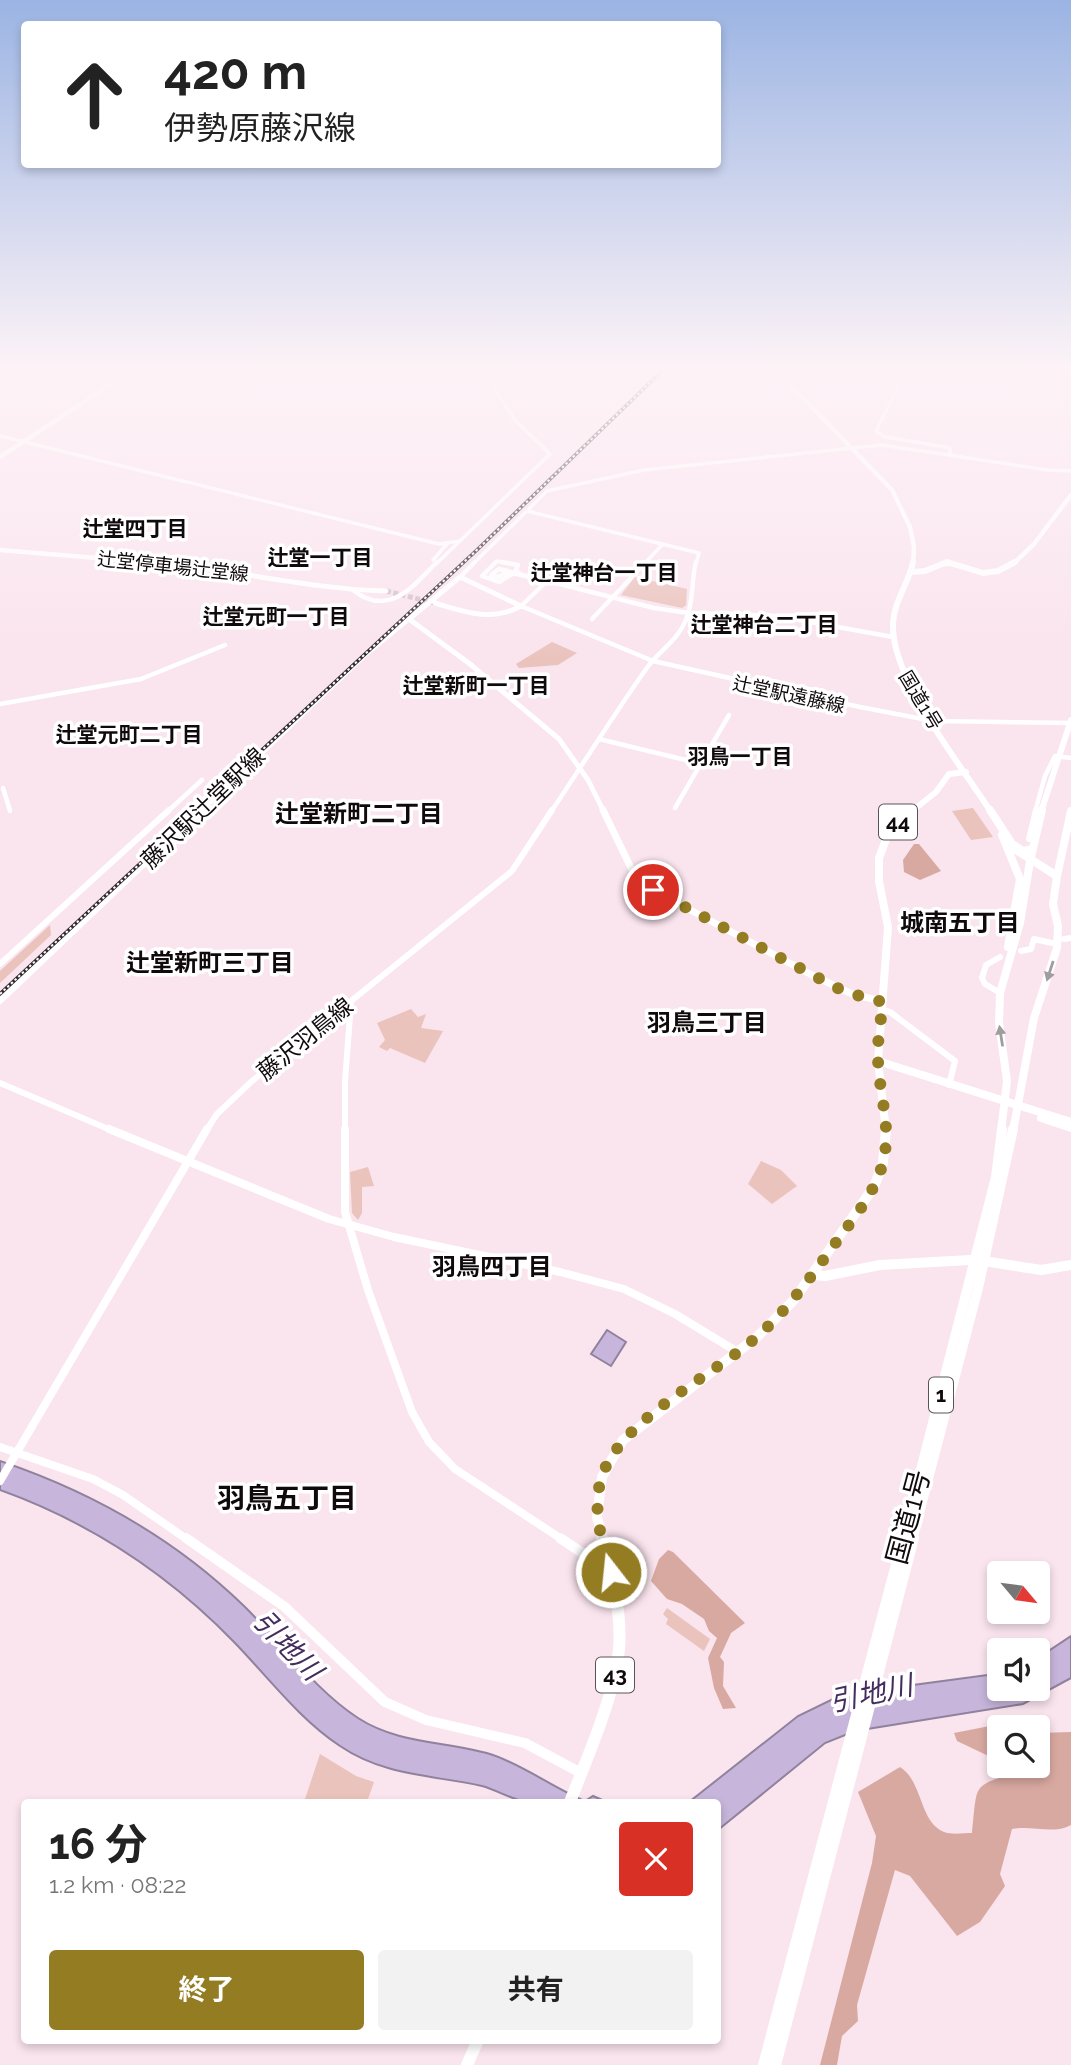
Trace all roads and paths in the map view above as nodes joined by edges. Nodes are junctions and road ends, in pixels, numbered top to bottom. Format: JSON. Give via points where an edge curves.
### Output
{"nodes":[{"id":1,"x":123,"y":466,"type":"edge"},
{"id":2,"x":537,"y":466,"type":"edge"},
{"id":3,"x":676,"y":466,"type":"edge"},
{"id":4,"x":868,"y":466,"type":"edge"},
{"id":5,"x":1027,"y":466,"type":"edge"},
{"id":6,"x":1071,"y":471,"type":"edge"},
{"id":7,"x":1071,"y":495,"type":"edge"},
{"id":8,"x":527,"y":511,"type":"junction"},
{"id":9,"x":458,"y":543,"type":"junction"},
{"id":10,"x":439,"y":544,"type":"junction"},
{"id":11,"x":448,"y":544,"type":"junction"},
{"id":12,"x":663,"y":544,"type":"junction"},
{"id":13,"x":0,"y":550,"type":"edge"},
{"id":14,"x":443,"y":550,"type":"junction"},
{"id":15,"x":439,"y":561,"type":"junction"},
{"id":16,"x":910,"y":572,"type":"junction"},
{"id":17,"x":514,"y":574,"type":"junction"},
{"id":18,"x":521,"y":574,"type":"junction"},
{"id":19,"x":458,"y":578,"type":"junction"},
{"id":20,"x":547,"y":581,"type":"junction"},
{"id":21,"x":353,"y":590,"type":"junction"},
{"id":22,"x":369,"y":590,"type":"junction"},
{"id":23,"x":386,"y":591,"type":"tunnel mouth"},
{"id":24,"x":367,"y":596,"type":"junction"},
{"id":25,"x":612,"y":598,"type":"junction"},
{"id":26,"x":435,"y":603,"type":"tunnel mouth"},
{"id":27,"x":520,"y":607,"type":"junction"},
{"id":28,"x":689,"y":613,"type":"junction"},
{"id":29,"x":409,"y":618,"type":"junction"},
{"id":30,"x":592,"y":619,"type":"dead end"},
{"id":31,"x":893,"y":637,"type":"junction"},
{"id":32,"x":225,"y":645,"type":"dead end"},
{"id":33,"x":652,"y":662,"type":"junction"},
{"id":34,"x":0,"y":704,"type":"edge"},
{"id":35,"x":729,"y":715,"type":"dead end"},
{"id":36,"x":934,"y":723,"type":"junction"},
{"id":37,"x":1071,"y":723,"type":"edge"},
{"id":38,"x":600,"y":739,"type":"junction"},
{"id":39,"x":1071,"y":758,"type":"edge"},
{"id":40,"x":702,"y":764,"type":"junction"},
{"id":41,"x":580,"y":767,"type":"junction"},
{"id":42,"x":966,"y":772,"type":"junction"},
{"id":43,"x":202,"y":780,"type":"dead end"},
{"id":44,"x":3,"y":788,"type":"dead end"},
{"id":45,"x":675,"y":808,"type":"dead end"},
{"id":46,"x":10,"y":811,"type":"dead end"},
{"id":47,"x":1071,"y":811,"type":"edge"},
{"id":48,"x":997,"y":820,"type":"junction"},
{"id":49,"x":1029,"y":839,"type":"dead end"},
{"id":50,"x":1014,"y":845,"type":"junction"},
{"id":51,"x":1032,"y":849,"type":"junction"},
{"id":52,"x":1030,"y":861,"type":"junction"},
{"id":53,"x":1057,"y":876,"type":"junction"},
{"id":54,"x":1052,"y":943,"type":"dead end"},
{"id":55,"x":1021,"y":951,"type":"dead end"},
{"id":56,"x":1003,"y":960,"type":"junction"},
{"id":57,"x":0,"y":964,"type":"edge"},
{"id":58,"x":1000,"y":993,"type":"junction"},
{"id":59,"x":0,"y":1001,"type":"edge"},
{"id":60,"x":351,"y":1002,"type":"junction"},
{"id":61,"x":883,"y":1006,"type":"junction"},
{"id":62,"x":878,"y":1061,"type":"junction"},
{"id":63,"x":0,"y":1083,"type":"edge"},
{"id":64,"x":949,"y":1085,"type":"junction"},
{"id":65,"x":1006,"y":1104,"type":"junction"},
{"id":66,"x":1018,"y":1108,"type":"junction"},
{"id":67,"x":1071,"y":1122,"type":"edge"},
{"id":68,"x":1071,"y":1128,"type":"edge"},
{"id":69,"x":186,"y":1161,"type":"junction"},
{"id":70,"x":349,"y":1226,"type":"junction"},
{"id":71,"x":970,"y":1261,"type":"dead end"},
{"id":72,"x":990,"y":1262,"type":"dead end"},
{"id":73,"x":1071,"y":1265,"type":"edge"},
{"id":74,"x":812,"y":1275,"type":"junction"},
{"id":75,"x":736,"y":1351,"type":"junction"},
{"id":76,"x":0,"y":1447,"type":"edge"},
{"id":77,"x":13,"y":1456,"type":"junction"},
{"id":78,"x":0,"y":1481,"type":"edge"},
{"id":79,"x":611,"y":1572,"type":"junction"},
{"id":80,"x":869,"y":1682,"type":"junction"},
{"id":81,"x":853,"y":1745,"type":"junction"},
{"id":82,"x":581,"y":1773,"type":"junction"},
{"id":83,"x":571,"y":1799,"type":"edge"},
{"id":84,"x":476,"y":2044,"type":"edge"},
{"id":85,"x":467,"y":2065,"type":"edge"},
{"id":86,"x":764,"y":2065,"type":"edge"},
{"id":87,"x":775,"y":2065,"type":"edge"}],
"edges":[{"from":1,"to":10,"type":"street"},
{"from":2,"to":9,"type":"street"},
{"from":3,"to":8,"type":"street","via":[[555,488]]},
{"from":4,"to":16,"type":"main road","name":"国道1号","number":"1","via":[[905,511],[914,555]]},
{"from":5,"to":6,"type":"street"},
{"from":7,"to":16,"type":"main road","via":[[1035,544],[1008,566],[979,573],[949,562]]},
{"from":8,"to":12,"type":"street"},
{"from":8,"to":19,"type":"street"},
{"from":9,"to":11,"type":"street"},
{"from":9,"to":15,"type":"street"},
{"from":10,"to":11,"type":"street"},
{"from":10,"to":14,"type":"street"},
{"from":11,"to":14,"type":"street"},
{"from":12,"to":25,"type":"street"},
{"from":12,"to":28,"type":"street","via":[[700,554]]},
{"from":13,"to":21,"type":"main road","name":"辻堂停車場辻堂線","via":[[198,566]]},
{"from":14,"to":15,"type":"street","via":[[433,559]]},
{"from":15,"to":24,"type":"street","via":[[394,600]]},
{"from":16,"to":31,"type":"main road","name":"国道1号","number":"1","via":[[895,605]]},
{"from":17,"to":18,"type":"street","via":[[491,575],[499,569]]},
{"from":17,"to":18,"type":"street","via":[[499,582],[482,576],[497,561],[518,565]]},
{"from":17,"to":20,"type":"street"},
{"from":18,"to":20,"type":"street"},
{"from":19,"to":27,"type":"main road"},
{"from":19,"to":29,"type":"main road","name":"藤沢駅辻堂駅線"},
{"from":20,"to":25,"type":"street"},
{"from":20,"to":27,"type":"street"},
{"from":21,"to":22,"type":"main road","name":"辻堂停車場辻堂線"},
{"from":21,"to":24,"type":"street"},
{"from":22,"to":23,"type":"main road","name":"辻堂停車場辻堂線"},
{"from":22,"to":24,"type":"street"},
{"from":25,"to":28,"type":"street"},
{"from":25,"to":30,"type":"street"},
{"from":26,"to":27,"type":"main road","via":[[486,616],[509,614]]},
{"from":27,"to":33,"type":"street","name":"辻堂駅遠藤線"},
{"from":28,"to":31,"type":"street","via":[[777,616]]},
{"from":28,"to":33,"type":"street","name":"藤沢羽鳥線","via":[[675,638]]},
{"from":29,"to":41,"type":"main road","via":[[554,734]]},
{"from":29,"to":59,"type":"street","name":"藤沢駅辻堂駅線"},
{"from":31,"to":36,"type":"main road","name":"国道1号","number":"1","via":[[904,675]]},
{"from":32,"to":34,"type":"street","via":[[141,679]]},
{"from":33,"to":36,"type":"street","name":"辻堂駅遠藤線"},
{"from":33,"to":38,"type":"street","name":"藤沢羽鳥線"},
{"from":35,"to":40,"type":"street"},
{"from":36,"to":37,"type":"street","name":"辻堂駅遠藤線"},
{"from":36,"to":42,"type":"main road","name":"国道1号","number":"1"},
{"from":37,"to":51,"type":"highway"},
{"from":38,"to":40,"type":"street"},
{"from":38,"to":41,"type":"street","name":"藤沢羽鳥線"},
{"from":39,"to":49,"type":"street","via":[[1055,756],[1047,769]]},
{"from":40,"to":45,"type":"street"},
{"from":41,"to":60,"type":"street","name":"藤沢羽鳥線","via":[[506,877]]},
{"from":41,"to":61,"type":"main road","via":[[632,870],[646,885],[845,992]]},
{"from":42,"to":48,"type":"main road","name":"国道1号","number":"1"},
{"from":42,"to":61,"type":"main road","number":"44","via":[[947,776],[936,792],[896,824],[882,847],[878,873],[888,927]]},
{"from":43,"to":57,"type":"street"},
{"from":44,"to":46,"type":"street"},
{"from":47,"to":53,"type":"highway"},
{"from":48,"to":50,"type":"main road","name":"国道1号","number":"1"},
{"from":48,"to":56,"type":"main road","name":"国道1号","number":"1","via":[[1020,879]]},
{"from":50,"to":51,"type":"highway","via":[[1023,851]]},
{"from":50,"to":52,"type":"main road","name":"国道1号","number":"1"},
{"from":51,"to":52,"type":"highway"},
{"from":52,"to":53,"type":"main road","name":"国道1号","number":"1"},
{"from":52,"to":56,"type":"main road","name":"国道1号","number":"1","via":[[1020,923]]},
{"from":53,"to":66,"type":"main road","name":"国道1号","number":"1","one_way":true,"via":[[1053,904],[1057,948],[1034,1018]]},
{"from":54,"to":55,"type":"street","via":[[1034,939],[1031,949]]},
{"from":56,"to":58,"type":"main road","name":"国道1号","number":"1"},
{"from":56,"to":58,"type":"street","via":[[988,963],[982,978]]},
{"from":65,"to":58,"type":"main road","name":"国道1号","number":"1","one_way":true},
{"from":60,"to":69,"type":"street","name":"藤沢羽鳥線","via":[[226,1104]]},
{"from":60,"to":70,"type":"street","via":[[345,1082],[345,1212]]},
{"from":61,"to":62,"type":"main road","number":"44"},
{"from":61,"to":64,"type":"street","via":[[955,1061]]},
{"from":62,"to":64,"type":"main road"},
{"from":62,"to":74,"type":"main road","number":"44","via":[[887,1125],[883,1163],[867,1200]]},
{"from":63,"to":69,"type":"street"},
{"from":64,"to":65,"type":"main road"},
{"from":65,"to":66,"type":"main road"},
{"from":65,"to":80,"type":"main road","name":"国道1号","number":"1","via":[[996,1177],[975,1268]]},
{"from":66,"to":67,"type":"main road"},
{"from":66,"to":68,"type":"main road"},
{"from":66,"to":80,"type":"main road","name":"国道1号","number":"1","via":[[978,1288]]},
{"from":69,"to":70,"type":"street"},
{"from":69,"to":77,"type":"street","name":"藤沢羽鳥線"},
{"from":70,"to":75,"type":"street","via":[[624,1289]]},
{"from":70,"to":79,"type":"street","via":[[394,1366],[429,1442],[473,1482]]},
{"from":71,"to":74,"type":"main road","via":[[880,1265]]},
{"from":72,"to":73,"type":"main road","via":[[1056,1271]]},
{"from":74,"to":75,"type":"main road","number":"43","via":[[777,1318]]},
{"from":75,"to":79,"type":"main road","number":"43","via":[[616,1449],[602,1478],[597,1503]]},
{"from":76,"to":77,"type":"street"},
{"from":77,"to":78,"type":"street","name":"藤沢羽鳥線"},
{"from":77,"to":82,"type":"street","via":[[93,1479],[123,1495],[285,1607],[385,1702],[426,1720],[525,1743]]},
{"from":79,"to":82,"type":"main road","number":"43","via":[[620,1620],[618,1663]]},
{"from":80,"to":81,"type":"main road","name":"国道1号","number":"1"},
{"from":81,"to":86,"type":"main road","name":"国道1号","number":"1"},
{"from":81,"to":87,"type":"main road","name":"国道1号","number":"1"},
{"from":82,"to":83,"type":"main road","number":"43"},
{"from":84,"to":85,"type":"main road"}]}
